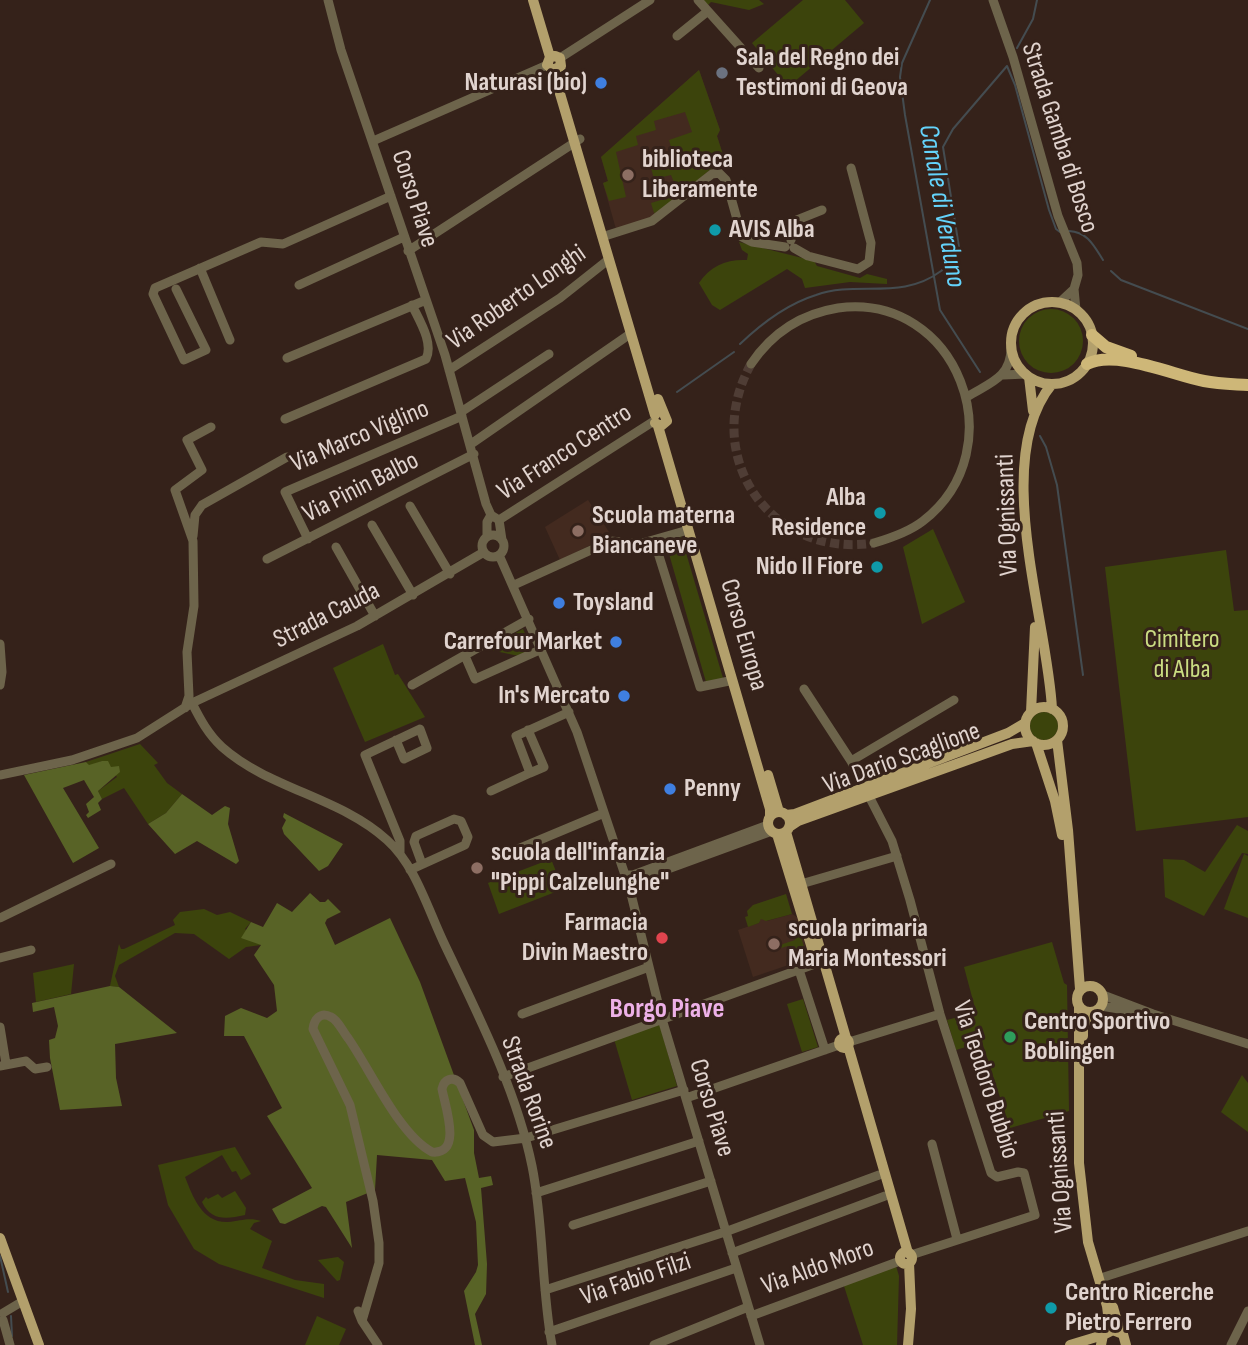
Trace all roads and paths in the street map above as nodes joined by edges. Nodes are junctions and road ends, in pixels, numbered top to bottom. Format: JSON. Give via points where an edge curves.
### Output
{"nodes":[{"id":1,"x":328,"y":0,"type":"edge"},
{"id":2,"x":533,"y":0,"type":"edge"},
{"id":3,"x":539,"y":0,"type":"edge"},
{"id":4,"x":650,"y":0,"type":"edge"},
{"id":5,"x":698,"y":0,"type":"edge"},
{"id":6,"x":993,"y":0,"type":"edge"},
{"id":7,"x":708,"y":11,"type":"junction"},
{"id":8,"x":677,"y":36,"type":"dead end"},
{"id":9,"x":554,"y":63,"type":"junction"},
{"id":10,"x":759,"y":68,"type":"dead end"},
{"id":11,"x":373,"y":141,"type":"junction"},
{"id":12,"x":576,"y":141,"type":"junction"},
{"id":13,"x":851,"y":168,"type":"dead end"},
{"id":14,"x":391,"y":196,"type":"junction"},
{"id":15,"x":822,"y":210,"type":"dead end"},
{"id":16,"x":608,"y":235,"type":"junction"},
{"id":17,"x":404,"y":237,"type":"junction"},
{"id":18,"x":790,"y":245,"type":"junction"},
{"id":19,"x":408,"y":250,"type":"junction"},
{"id":20,"x":608,"y":260,"type":"junction"},
{"id":21,"x":200,"y":268,"type":"junction"},
{"id":22,"x":299,"y":285,"type":"dead end"},
{"id":23,"x":176,"y":289,"type":"dead end"},
{"id":24,"x":1074,"y":289,"type":"junction"},
{"id":25,"x":426,"y":300,"type":"junction"},
{"id":26,"x":1059,"y":303,"type":"junction"},
{"id":27,"x":412,"y":305,"type":"junction"},
{"id":28,"x":1076,"y":310,"type":"junction"},
{"id":29,"x":630,"y":334,"type":"junction"},
{"id":30,"x":1092,"y":335,"type":"junction"},
{"id":31,"x":230,"y":340,"type":"dead end"},
{"id":32,"x":1011,"y":348,"type":"junction"},
{"id":33,"x":549,"y":354,"type":"dead end"},
{"id":34,"x":286,"y":358,"type":"dead end"},
{"id":35,"x":751,"y":364,"type":"tunnel mouth"},
{"id":36,"x":1087,"y":364,"type":"junction"},
{"id":37,"x":449,"y":370,"type":"junction"},
{"id":38,"x":1003,"y":375,"type":"junction"},
{"id":39,"x":1027,"y":375,"type":"junction"},
{"id":40,"x":1248,"y":379,"type":"edge"},
{"id":41,"x":1052,"y":384,"type":"junction"},
{"id":42,"x":1248,"y":385,"type":"edge"},
{"id":43,"x":967,"y":397,"type":"junction"},
{"id":44,"x":461,"y":414,"type":"junction"},
{"id":45,"x":285,"y":419,"type":"dead end"},
{"id":46,"x":659,"y":420,"type":"junction"},
{"id":47,"x":1033,"y":421,"type":"junction"},
{"id":48,"x":211,"y":427,"type":"dead end"},
{"id":49,"x":471,"y":444,"type":"junction"},
{"id":50,"x":474,"y":454,"type":"junction"},
{"id":51,"x":287,"y":457,"type":"dead end"},
{"id":52,"x":410,"y":506,"type":"dead end"},
{"id":53,"x":495,"y":517,"type":"junction"},
{"id":54,"x":373,"y":525,"type":"dead end"},
{"id":55,"x":688,"y":530,"type":"junction"},
{"id":56,"x":487,"y":537,"type":"junction"},
{"id":57,"x":308,"y":539,"type":"junction"},
{"id":58,"x":502,"y":540,"type":"junction"},
{"id":59,"x":654,"y":540,"type":"junction"},
{"id":60,"x":193,"y":541,"type":"junction"},
{"id":61,"x":874,"y":543,"type":"tunnel mouth"},
{"id":62,"x":336,"y":547,"type":"dead end"},
{"id":63,"x":484,"y":552,"type":"junction"},
{"id":64,"x":499,"y":555,"type":"junction"},
{"id":65,"x":267,"y":559,"type":"dead end"},
{"id":66,"x":450,"y":573,"type":"junction"},
{"id":67,"x":513,"y":585,"type":"junction"},
{"id":68,"x":413,"y":595,"type":"junction"},
{"id":69,"x":1036,"y":607,"type":"junction"},
{"id":70,"x":376,"y":616,"type":"junction"},
{"id":71,"x":529,"y":619,"type":"junction"},
{"id":72,"x":0,"y":644,"type":"edge"},
{"id":73,"x":542,"y":649,"type":"junction"},
{"id":74,"x":465,"y":656,"type":"junction"},
{"id":75,"x":729,"y":681,"type":"dead end"},
{"id":76,"x":0,"y":685,"type":"edge"},
{"id":77,"x":412,"y":685,"type":"dead end"},
{"id":78,"x":804,"y":689,"type":"dead end"},
{"id":79,"x":954,"y":700,"type":"dead end"},
{"id":80,"x":188,"y":706,"type":"junction"},
{"id":81,"x":1052,"y":709,"type":"junction"},
{"id":82,"x":569,"y":712,"type":"junction"},
{"id":83,"x":1031,"y":712,"type":"junction"},
{"id":84,"x":1025,"y":723,"type":"junction"},
{"id":85,"x":528,"y":730,"type":"junction"},
{"id":86,"x":396,"y":740,"type":"dead end"},
{"id":87,"x":1057,"y":740,"type":"junction"},
{"id":88,"x":1034,"y":742,"type":"junction"},
{"id":89,"x":851,"y":761,"type":"junction"},
{"id":90,"x":530,"y":773,"type":"junction"},
{"id":91,"x":0,"y":775,"type":"edge"},
{"id":92,"x":491,"y":791,"type":"dead end"},
{"id":93,"x":867,"y":791,"type":"junction"},
{"id":94,"x":604,"y":813,"type":"junction"},
{"id":95,"x":778,"y":824,"type":"junction"},
{"id":96,"x":400,"y":854,"type":"junction"},
{"id":97,"x":506,"y":854,"type":"dead end"},
{"id":98,"x":897,"y":856,"type":"junction"},
{"id":99,"x":111,"y":864,"type":"dead end"},
{"id":100,"x":422,"y":864,"type":"junction"},
{"id":101,"x":1069,"y":869,"type":"junction"},
{"id":102,"x":410,"y":870,"type":"junction"},
{"id":103,"x":630,"y":879,"type":"junction"},
{"id":104,"x":801,"y":884,"type":"junction"},
{"id":105,"x":0,"y":918,"type":"edge"},
{"id":106,"x":31,"y":950,"type":"dead end"},
{"id":107,"x":0,"y":958,"type":"edge"},
{"id":108,"x":820,"y":962,"type":"junction"},
{"id":109,"x":649,"y":967,"type":"junction"},
{"id":110,"x":799,"y":970,"type":"junction"},
{"id":111,"x":1084,"y":987,"type":"junction"},
{"id":112,"x":1102,"y":1001,"type":"junction"},
{"id":113,"x":1084,"y":1010,"type":"junction"},
{"id":114,"x":522,"y":1014,"type":"dead end"},
{"id":115,"x":940,"y":1014,"type":"junction"},
{"id":116,"x":662,"y":1019,"type":"junction"},
{"id":117,"x":0,"y":1027,"type":"edge"},
{"id":118,"x":844,"y":1043,"type":"junction"},
{"id":119,"x":1248,"y":1044,"type":"edge"},
{"id":120,"x":824,"y":1050,"type":"junction"},
{"id":121,"x":3,"y":1065,"type":"edge"},
{"id":122,"x":47,"y":1067,"type":"dead end"},
{"id":123,"x":503,"y":1077,"type":"junction"},
{"id":124,"x":685,"y":1096,"type":"junction"},
{"id":125,"x":526,"y":1138,"type":"junction"},
{"id":126,"x":699,"y":1141,"type":"junction"},
{"id":127,"x":932,"y":1144,"type":"dead end"},
{"id":128,"x":879,"y":1175,"type":"junction"},
{"id":129,"x":995,"y":1177,"type":"joint"},
{"id":130,"x":711,"y":1181,"type":"junction"},
{"id":131,"x":536,"y":1193,"type":"junction"},
{"id":132,"x":885,"y":1196,"type":"junction"},
{"id":133,"x":573,"y":1225,"type":"dead end"},
{"id":134,"x":1248,"y":1231,"type":"edge"},
{"id":135,"x":726,"y":1232,"type":"junction"},
{"id":136,"x":0,"y":1238,"type":"edge"},
{"id":137,"x":957,"y":1239,"type":"junction"},
{"id":138,"x":732,"y":1253,"type":"junction"},
{"id":139,"x":906,"y":1258,"type":"junction"},
{"id":140,"x":736,"y":1268,"type":"junction"},
{"id":141,"x":1104,"y":1277,"type":"junction"},
{"id":142,"x":545,"y":1290,"type":"junction"},
{"id":143,"x":23,"y":1301,"type":"junction"},
{"id":144,"x":358,"y":1311,"type":"dead end"},
{"id":145,"x":1248,"y":1311,"type":"edge"},
{"id":146,"x":750,"y":1312,"type":"junction"},
{"id":147,"x":2,"y":1317,"type":"edge"},
{"id":148,"x":362,"y":1321,"type":"junction"},
{"id":149,"x":550,"y":1332,"type":"junction"},
{"id":150,"x":1107,"y":1338,"type":"edge"},
{"id":151,"x":10,"y":1345,"type":"edge"},
{"id":152,"x":39,"y":1345,"type":"edge"},
{"id":153,"x":378,"y":1345,"type":"edge"},
{"id":154,"x":552,"y":1345,"type":"edge"},
{"id":155,"x":654,"y":1345,"type":"edge"},
{"id":156,"x":760,"y":1345,"type":"edge"},
{"id":157,"x":903,"y":1345,"type":"edge"},
{"id":158,"x":908,"y":1345,"type":"edge"},
{"id":159,"x":1070,"y":1345,"type":"edge"},
{"id":160,"x":1126,"y":1345,"type":"edge"},
{"id":161,"x":1231,"y":1345,"type":"edge"}],
"edges":[{"from":1,"to":11,"type":"street","name":"Corso Piave"},
{"from":2,"to":9,"type":"main road","name":"Corso Europa"},
{"from":3,"to":9,"type":"main road","name":"Corso Europa"},
{"from":4,"to":9,"type":"street"},
{"from":5,"to":7,"type":"street"},
{"from":6,"to":24,"type":"street","name":"Strada Gamba di Bosco","via":[[1078,268]]},
{"from":7,"to":8,"type":"street"},
{"from":7,"to":10,"type":"street"},
{"from":9,"to":11,"type":"street"},
{"from":9,"to":12,"type":"main road","name":"Corso Europa"},
{"from":11,"to":14,"type":"street","name":"Corso Piave"},
{"from":12,"to":16,"type":"main road","name":"Corso Europa"},
{"from":12,"to":19,"type":"street"},
{"from":12,"to":20,"type":"main road","name":"Corso Europa"},
{"from":13,"to":18,"type":"street","via":[[871,243],[869,262],[858,269],[808,256]]},
{"from":14,"to":17,"type":"street","name":"Corso Piave"},
{"from":14,"to":21,"type":"street","via":[[283,244],[261,242]]},
{"from":15,"to":18,"type":"street","via":[[797,220]]},
{"from":16,"to":18,"type":"street","via":[[652,221],[719,173],[726,180],[742,237]]},
{"from":16,"to":46,"type":"main road","name":"Corso Europa"},
{"from":17,"to":19,"type":"street","name":"Corso Piave"},
{"from":17,"to":22,"type":"street"},
{"from":19,"to":25,"type":"street","name":"Corso Piave"},
{"from":20,"to":29,"type":"main road","name":"Corso Europa"},
{"from":20,"to":37,"type":"street","name":"Via Roberto Longhi","via":[[560,298]]},
{"from":21,"to":23,"type":"street","via":[[155,288],[153,294],[184,360],[206,350]]},
{"from":21,"to":31,"type":"street"},
{"from":24,"to":26,"type":"street"},
{"from":24,"to":28,"type":"street","name":"Strada Gamba di Bosco"},
{"from":25,"to":27,"type":"street"},
{"from":25,"to":37,"type":"street","name":"Corso Piave"},
{"from":26,"to":28,"type":"main road"},
{"from":26,"to":32,"type":"main road","via":[[1040,304],[1024,313],[1014,329]]},
{"from":27,"to":34,"type":"street"},
{"from":27,"to":45,"type":"street","via":[[429,351],[426,359]]},
{"from":28,"to":30,"type":"main road"},
{"from":29,"to":46,"type":"main road","name":"Corso Europa"},
{"from":29,"to":49,"type":"street"},
{"from":30,"to":36,"type":"main road"},
{"from":30,"to":40,"type":"highway","via":[[1123,354],[1203,374]]},
{"from":32,"to":38,"type":"street","via":[[1010,364]]},
{"from":32,"to":39,"type":"main road"},
{"from":33,"to":44,"type":"street"},
{"from":35,"to":43,"type":"street","via":[[782,330],[804,317],[830,309],[860,308],[890,313],[930,337],[952,364]]},
{"from":36,"to":41,"type":"main road","via":[[1072,379]]},
{"from":36,"to":42,"type":"highway","via":[[1121,361],[1202,380]]},
{"from":37,"to":44,"type":"street","name":"Corso Piave"},
{"from":38,"to":39,"type":"street"},
{"from":38,"to":43,"type":"street"},
{"from":39,"to":41,"type":"main road"},
{"from":39,"to":47,"type":"main road","name":"Via Ognissanti"},
{"from":41,"to":47,"type":"main road","name":"Via Ognissanti"},
{"from":43,"to":61,"type":"street","via":[[970,430],[960,476],[941,505],[922,522]]},
{"from":44,"to":49,"type":"street","name":"Corso Piave"},
{"from":44,"to":57,"type":"street","name":"Via Marco Viglino","via":[[285,492]]},
{"from":46,"to":53,"type":"street","name":"Via Franco Centro"},
{"from":46,"to":55,"type":"main road","name":"Corso Europa"},
{"from":46,"to":95,"type":"main road","name":"Corso Europa"},
{"from":47,"to":69,"type":"main road","name":"Via Ognissanti","via":[[1025,494]]},
{"from":48,"to":60,"type":"street","via":[[187,440],[202,470],[175,490]]},
{"from":49,"to":50,"type":"street","name":"Corso Piave"},
{"from":50,"to":53,"type":"street","name":"Corso Piave"},
{"from":50,"to":57,"type":"street","name":"Via Pinin Balbo"},
{"from":51,"to":60,"type":"street","via":[[202,505],[195,515]]},
{"from":52,"to":66,"type":"street"},
{"from":53,"to":56,"type":"street","name":"Corso Piave","via":[[487,522]]},
{"from":53,"to":58,"type":"street","name":"Corso Piave"},
{"from":54,"to":68,"type":"street"},
{"from":55,"to":59,"type":"street"},
{"from":55,"to":95,"type":"main road","name":"Corso Europa"},
{"from":56,"to":58,"type":"street"},
{"from":56,"to":63,"type":"street","via":[[482,544]]},
{"from":57,"to":65,"type":"street","name":"Via Pinin Balbo"},
{"from":58,"to":64,"type":"street"},
{"from":59,"to":67,"type":"street","via":[[639,544],[611,541]]},
{"from":59,"to":75,"type":"street","name":"Corso Europa","via":[[700,687]]},
{"from":60,"to":80,"type":"street"},
{"from":62,"to":70,"type":"street"},
{"from":63,"to":64,"type":"street","via":[[491,557]]},
{"from":63,"to":66,"type":"street","name":"Strada Cauda"},
{"from":64,"to":67,"type":"street","name":"Corso Piave"},
{"from":66,"to":68,"type":"street","name":"Strada Cauda"},
{"from":67,"to":71,"type":"street","name":"Corso Piave"},
{"from":68,"to":70,"type":"street","name":"Strada Cauda"},
{"from":69,"to":81,"type":"main road","name":"Via Ognissanti"},
{"from":69,"to":83,"type":"main road","name":"Via Ognissanti"},
{"from":70,"to":80,"type":"street","name":"Strada Cauda"},
{"from":71,"to":73,"type":"street","name":"Corso Piave"},
{"from":71,"to":74,"type":"street"},
{"from":72,"to":76,"type":"street"},
{"from":73,"to":74,"type":"street","via":[[475,679]]},
{"from":73,"to":82,"type":"street","name":"Corso Piave"},
{"from":74,"to":77,"type":"street"},
{"from":78,"to":89,"type":"street","name":"Via Teodoro Bubbio"},
{"from":79,"to":89,"type":"street"},
{"from":80,"to":91,"type":"street","name":"Strada Cauda","via":[[137,738],[111,748]]},
{"from":80,"to":96,"type":"street","name":"Strada Rorine","via":[[204,727],[246,764],[366,824]]},
{"from":81,"to":83,"type":"main road","via":[[1041,707]]},
{"from":81,"to":87,"type":"main road","via":[[1063,727]]},
{"from":82,"to":85,"type":"street"},
{"from":82,"to":94,"type":"street","name":"Corso Piave"},
{"from":83,"to":84,"type":"main road"},
{"from":84,"to":88,"type":"main road"},
{"from":84,"to":93,"type":"main road","name":"Via Dario Scaglione"},
{"from":85,"to":90,"type":"street","via":[[516,736]]},
{"from":85,"to":90,"type":"street","via":[[544,767]]},
{"from":86,"to":96,"type":"street","via":[[365,755],[400,841]]},
{"from":87,"to":88,"type":"main road","via":[[1047,745]]},
{"from":87,"to":101,"type":"main road"},
{"from":88,"to":93,"type":"main road","name":"Via Dario Scaglione","via":[[1012,744]]},
{"from":88,"to":101,"type":"main road","via":[[1055,801]]},
{"from":89,"to":93,"type":"street","name":"Via Teodoro Bubbio"},
{"from":90,"to":92,"type":"street"},
{"from":93,"to":95,"type":"main road","name":"Via Dario Scaglione","via":[[798,821]]},
{"from":93,"to":98,"type":"street","name":"Via Teodoro Bubbio"},
{"from":94,"to":97,"type":"street"},
{"from":94,"to":103,"type":"street","name":"Corso Piave"},
{"from":95,"to":103,"type":"street","name":"Via Dario Scaglione"},
{"from":95,"to":104,"type":"main road","name":"Corso Europa"},
{"from":95,"to":108,"type":"main road","name":"Corso Europa"},
{"from":96,"to":102,"type":"street","name":"Strada Rorine"},
{"from":98,"to":104,"type":"street"},
{"from":98,"to":115,"type":"street","name":"Via Teodoro Bubbio"},
{"from":99,"to":105,"type":"street"},
{"from":100,"to":100,"type":"street","via":[[465,845],[468,836],[461,821],[454,819],[416,836]]},
{"from":100,"to":102,"type":"street"},
{"from":101,"to":111,"type":"main road"},
{"from":102,"to":123,"type":"street","name":"Strada Rorine"},
{"from":103,"to":109,"type":"street","name":"Corso Piave"},
{"from":104,"to":108,"type":"main road","name":"Corso Europa"},
{"from":106,"to":107,"type":"street"},
{"from":108,"to":110,"type":"street"},
{"from":108,"to":118,"type":"main road","name":"Corso Europa"},
{"from":109,"to":114,"type":"street"},
{"from":109,"to":116,"type":"street","name":"Corso Piave"},
{"from":110,"to":116,"type":"street"},
{"from":110,"to":120,"type":"street"},
{"from":111,"to":112,"type":"main road","via":[[1097,988]]},
{"from":111,"to":113,"type":"main road","via":[[1076,1000]]},
{"from":112,"to":113,"type":"main road"},
{"from":112,"to":119,"type":"street"},
{"from":113,"to":141,"type":"main road","name":"Via Ognissanti","via":[[1085,1177],[1090,1230]]},
{"from":113,"to":150,"type":"main road","name":"Via Ognissanti","via":[[1079,1163],[1088,1242],[1107,1306]]},
{"from":115,"to":118,"type":"street"},
{"from":115,"to":129,"type":"street","name":"Via Teodoro Bubbio"},
{"from":116,"to":123,"type":"street"},
{"from":116,"to":124,"type":"street","name":"Corso Piave"},
{"from":117,"to":121,"type":"street"},
{"from":118,"to":120,"type":"street"},
{"from":118,"to":128,"type":"main road","name":"Corso Europa"},
{"from":118,"to":139,"type":"main road","name":"Corso Europa"},
{"from":120,"to":124,"type":"street"},
{"from":121,"to":122,"type":"street","via":[[26,1061],[35,1069]]},
{"from":123,"to":125,"type":"street","name":"Strada Rorine"},
{"from":124,"to":125,"type":"street"},
{"from":124,"to":126,"type":"street","name":"Corso Piave"},
{"from":125,"to":131,"type":"street","name":"Strada Rorine"},
{"from":125,"to":148,"type":"street","via":[[488,1141],[460,1083],[452,1079],[446,1080],[442,1089],[449,1142],[441,1152],[428,1150],[392,1108],[334,1019],[323,1015],[316,1019],[314,1033],[356,1123],[373,1201],[379,1263]]},
{"from":126,"to":130,"type":"street","name":"Corso Piave"},
{"from":126,"to":131,"type":"street"},
{"from":127,"to":137,"type":"street"},
{"from":128,"to":132,"type":"main road","name":"Corso Europa"},
{"from":128,"to":135,"type":"street"},
{"from":129,"to":137,"type":"street","name":"Via Aldo Moro","via":[[1024,1173],[1035,1214]]},
{"from":130,"to":133,"type":"street","name":"Corso Piave"},
{"from":130,"to":135,"type":"street","name":"Corso Piave"},
{"from":131,"to":142,"type":"street","name":"Strada Rorine"},
{"from":132,"to":138,"type":"street"},
{"from":132,"to":139,"type":"main road","name":"Corso Europa"},
{"from":134,"to":141,"type":"street"},
{"from":135,"to":138,"type":"street","name":"Corso Piave"},
{"from":135,"to":142,"type":"street"},
{"from":136,"to":143,"type":"main road"},
{"from":137,"to":139,"type":"street","name":"Via Aldo Moro"},
{"from":138,"to":140,"type":"street","name":"Corso Piave"},
{"from":139,"to":146,"type":"street","name":"Via Aldo Moro"},
{"from":139,"to":157,"type":"main road","name":"Corso Europa"},
{"from":139,"to":158,"type":"main road","name":"Corso Europa","via":[[911,1309]]},
{"from":140,"to":146,"type":"street","name":"Corso Piave"},
{"from":140,"to":149,"type":"street","name":"Via Fabio Filzi"},
{"from":141,"to":150,"type":"main road","name":"Via Ognissanti"},
{"from":142,"to":149,"type":"street","name":"Strada Rorine"},
{"from":143,"to":147,"type":"street"},
{"from":143,"to":152,"type":"main road"},
{"from":144,"to":148,"type":"street"},
{"from":145,"to":161,"type":"street"},
{"from":146,"to":155,"type":"street","name":"Via Aldo Moro"},
{"from":146,"to":156,"type":"street","name":"Corso Piave"},
{"from":147,"to":151,"type":"street"},
{"from":148,"to":153,"type":"street"},
{"from":149,"to":154,"type":"street","name":"Strada Rorine"},
{"from":150,"to":159,"type":"main road"},
{"from":150,"to":160,"type":"main road","via":[[1125,1338]]}]}
